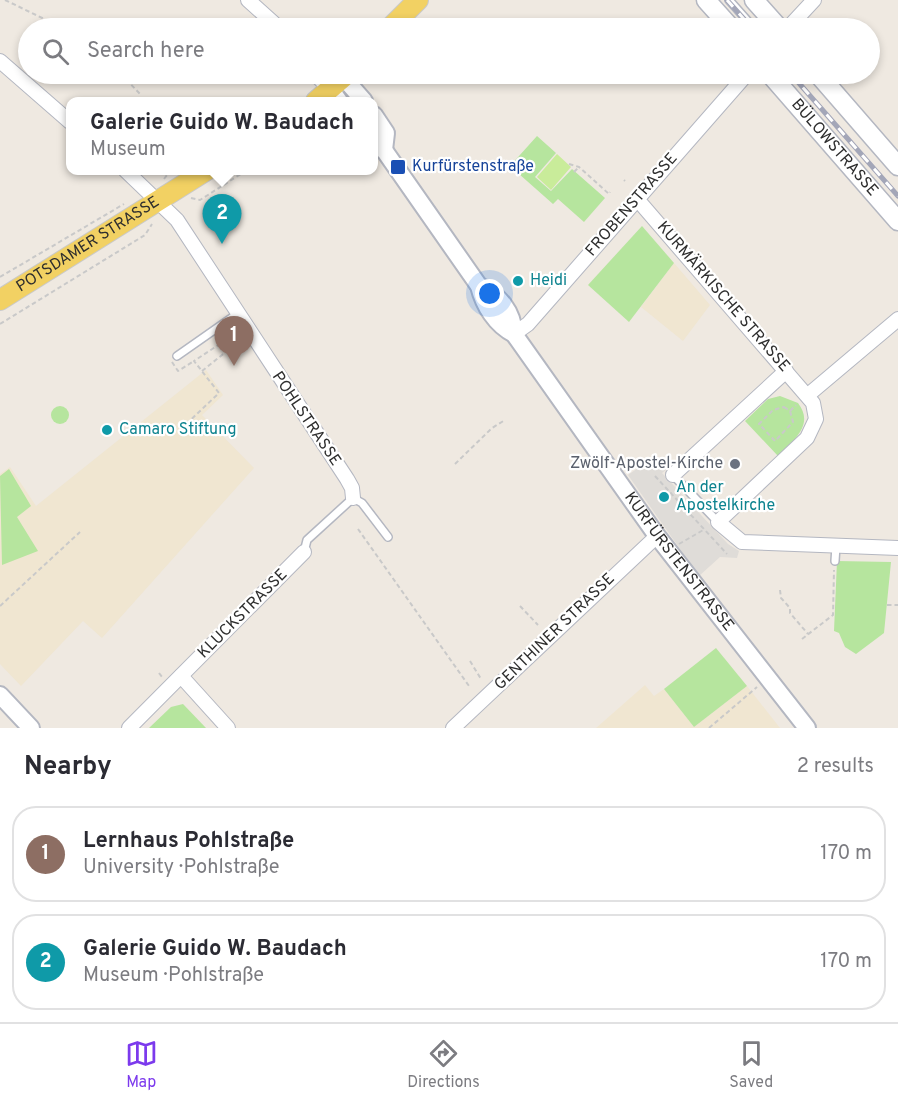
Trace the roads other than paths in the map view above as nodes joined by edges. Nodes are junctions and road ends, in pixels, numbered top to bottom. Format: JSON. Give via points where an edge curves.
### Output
{"nodes":[{"id":1,"x":248,"y":0,"type":"edge"},
{"id":2,"x":418,"y":0,"type":"edge"},
{"id":3,"x":706,"y":0,"type":"edge"},
{"id":4,"x":729,"y":0,"type":"edge"},
{"id":5,"x":754,"y":0,"type":"edge"},
{"id":6,"x":814,"y":0,"type":"edge"},
{"id":7,"x":268,"y":18,"type":"edge"},
{"id":8,"x":400,"y":18,"type":"edge"},
{"id":9,"x":722,"y":18,"type":"edge"},
{"id":10,"x":745,"y":18,"type":"edge"},
{"id":11,"x":770,"y":18,"type":"edge"},
{"id":12,"x":797,"y":18,"type":"edge"},
{"id":13,"x":0,"y":61,"type":"edge"},
{"id":14,"x":18,"y":77,"type":"edge"},
{"id":15,"x":26,"y":84,"type":"edge"},
{"id":16,"x":738,"y":84,"type":"edge"},
{"id":17,"x":779,"y":84,"type":"edge"},
{"id":18,"x":827,"y":84,"type":"edge"},
{"id":19,"x":331,"y":88,"type":"edge"},
{"id":20,"x":352,"y":97,"type":"edge"},
{"id":21,"x":66,"y":119,"type":"edge"},
{"id":22,"x":378,"y":121,"type":"edge"},
{"id":23,"x":379,"y":148,"type":"edge"},
{"id":24,"x":898,"y":166,"type":"edge"},
{"id":25,"x":130,"y":175,"type":"edge"},
{"id":26,"x":201,"y":175,"type":"edge"},
{"id":27,"x":637,"y":199,"type":"junction"},
{"id":28,"x":159,"y":201,"type":"junction"},
{"id":29,"x":898,"y":221,"type":"edge"},
{"id":30,"x":0,"y":300,"type":"edge"},
{"id":31,"x":237,"y":314,"type":"junction"},
{"id":32,"x":898,"y":319,"type":"edge"},
{"id":33,"x":514,"y":334,"type":"junction"},
{"id":34,"x":177,"y":356,"type":"dead end"},
{"id":35,"x":786,"y":370,"type":"junction"},
{"id":36,"x":808,"y":395,"type":"junction"},
{"id":37,"x":674,"y":475,"type":"joint"},
{"id":38,"x":353,"y":498,"type":"junction"},
{"id":39,"x":712,"y":525,"type":"junction"},
{"id":40,"x":657,"y":536,"type":"junction"},
{"id":41,"x":388,"y":537,"type":"dead end"},
{"id":42,"x":836,"y":546,"type":"junction"},
{"id":43,"x":898,"y":548,"type":"edge"},
{"id":44,"x":304,"y":552,"type":"joint"},
{"id":45,"x":835,"y":561,"type":"road end"},
{"id":46,"x":181,"y":676,"type":"junction"},
{"id":47,"x":0,"y":695,"type":"edge"},
{"id":48,"x":31,"y":728,"type":"edge"},
{"id":49,"x":129,"y":728,"type":"edge"},
{"id":50,"x":228,"y":728,"type":"edge"},
{"id":51,"x":453,"y":728,"type":"edge"},
{"id":52,"x":807,"y":728,"type":"edge"}],
"edges":[{"from":1,"to":7,"type":"street"},
{"from":2,"to":8,"type":"main road"},
{"from":3,"to":9,"type":"main road"},
{"from":4,"to":10,"type":"lane"},
{"from":5,"to":11,"type":"main road"},
{"from":6,"to":12,"type":"street"},
{"from":13,"to":14,"type":"street"},
{"from":15,"to":21,"type":"street"},
{"from":16,"to":27,"type":"street","name":"FROBENSTRASSE"},
{"from":17,"to":29,"type":"main road","name":"BÜLOWSTRASSE"},
{"from":18,"to":24,"type":"main road"},
{"from":19,"to":20,"type":"street"},
{"from":22,"to":23,"type":"street","name":"KURFÜRSTENSTRASSE","via":[[386,133]]},
{"from":23,"to":33,"type":"street","name":"KURFÜRSTENSTRASSE","via":[[479,286],[494,292],[513,320]]},
{"from":25,"to":28,"type":"street","name":"POHLSTRASSE"},
{"from":26,"to":28,"type":"main road","name":"POTSDAMER STRASSE"},
{"from":27,"to":33,"type":"street","name":"FROBENSTRASSE","via":[[528,324]]},
{"from":27,"to":35,"type":"street","name":"KURMÄRKISCHE STRASSE"},
{"from":28,"to":30,"type":"main road","name":"POTSDAMER STRASSE"},
{"from":28,"to":31,"type":"street","name":"POHLSTRASSE","via":[[177,220]]},
{"from":31,"to":34,"type":"lane"},
{"from":31,"to":38,"type":"street","name":"POHLSTRASSE","via":[[347,479]]},
{"from":32,"to":36,"type":"street"},
{"from":33,"to":40,"type":"street","name":"KURFÜRSTENSTRASSE"},
{"from":35,"to":36,"type":"street","name":"KURMÄRKISCHE STRASSE"},
{"from":35,"to":37,"type":"street"},
{"from":36,"to":39,"type":"street","via":[[815,412],[812,432]]},
{"from":37,"to":39,"type":"lane"},
{"from":38,"to":41,"type":"lane","via":[[362,503]]},
{"from":38,"to":44,"type":"lane","name":"KLUCKSTRASSE","via":[[308,540]]},
{"from":39,"to":42,"type":"street","via":[[741,542]]},
{"from":40,"to":51,"type":"street","name":"GENTHINER STRASSE"},
{"from":40,"to":52,"type":"street","name":"KURFÜRSTENSTRASSE"},
{"from":42,"to":43,"type":"street"},
{"from":42,"to":45,"type":"lane"},
{"from":44,"to":46,"type":"street","name":"KLUCKSTRASSE"},
{"from":46,"to":49,"type":"street","name":"KLUCKSTRASSE"},
{"from":46,"to":50,"type":"street"},
{"from":47,"to":48,"type":"street"}]}
